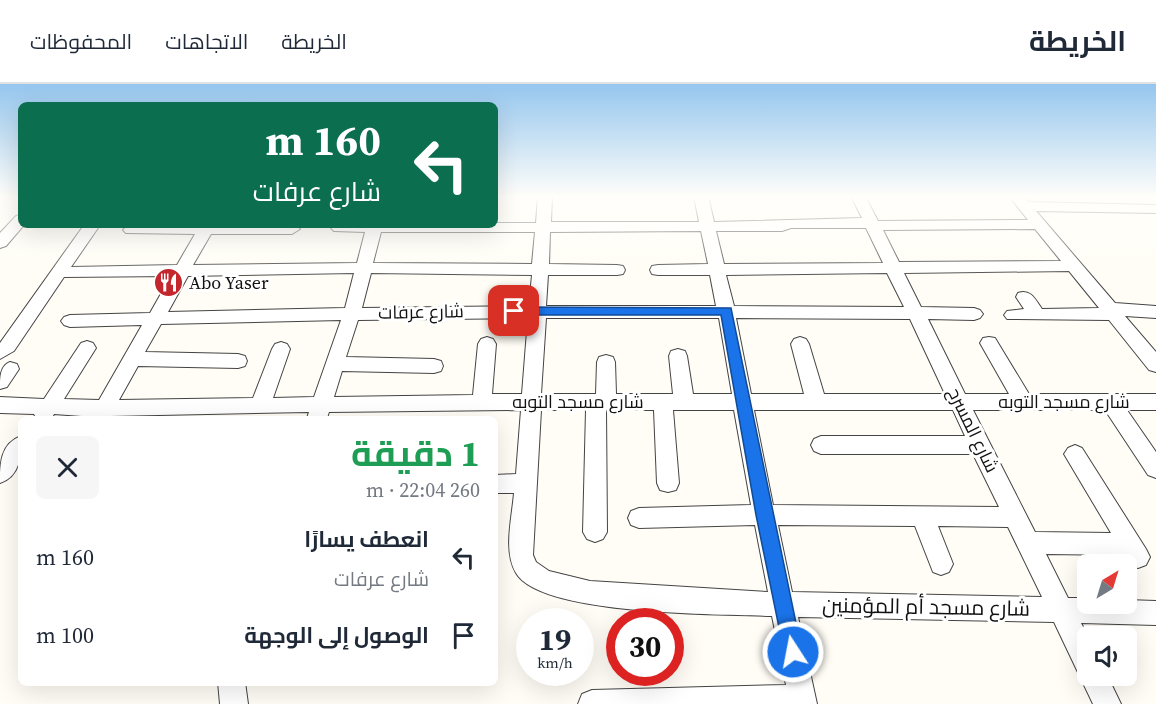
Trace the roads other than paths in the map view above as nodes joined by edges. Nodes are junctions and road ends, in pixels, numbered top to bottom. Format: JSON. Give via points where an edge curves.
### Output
{"nodes":[{"id":1,"x":16,"y":225,"type":"edge"},
{"id":2,"x":784,"y":225,"type":"edge"},
{"id":3,"x":873,"y":225,"type":"joint"},
{"id":4,"x":884,"y":225,"type":"edge"},
{"id":5,"x":1040,"y":225,"type":"edge"},
{"id":6,"x":498,"y":227,"type":"edge"},
{"id":7,"x":543,"y":227,"type":"junction"},
{"id":8,"x":708,"y":227,"type":"junction"},
{"id":9,"x":90,"y":228,"type":"edge"},
{"id":10,"x":182,"y":228,"type":"edge"},
{"id":11,"x":206,"y":228,"type":"edge"},
{"id":12,"x":250,"y":228,"type":"edge"},
{"id":13,"x":374,"y":228,"type":"edge"},
{"id":14,"x":292,"y":229,"type":"dead end"},
{"id":15,"x":131,"y":230,"type":"dead end"},
{"id":16,"x":1,"y":242,"type":"edge"},
{"id":17,"x":1073,"y":266,"type":"junction"},
{"id":18,"x":894,"y":267,"type":"junction"},
{"id":19,"x":364,"y":268,"type":"junction"},
{"id":20,"x":183,"y":269,"type":"junction"},
{"id":21,"x":540,"y":269,"type":"junction"},
{"id":22,"x":717,"y":269,"type":"junction"},
{"id":23,"x":617,"y":270,"type":"dead end"},
{"id":24,"x":658,"y":270,"type":"dead end"},
{"id":25,"x":60,"y":272,"type":"junction"},
{"id":26,"x":1024,"y":297,"type":"dead end"},
{"id":27,"x":538,"y":311,"type":"junction"},
{"id":28,"x":726,"y":311,"type":"junction"},
{"id":29,"x":1111,"y":311,"type":"junction"},
{"id":30,"x":1156,"y":312,"type":"edge"},
{"id":31,"x":352,"y":313,"type":"junction"},
{"id":32,"x":917,"y":314,"type":"junction"},
{"id":33,"x":974,"y":314,"type":"dead end"},
{"id":34,"x":1013,"y":315,"type":"dead end"},
{"id":35,"x":1037,"y":315,"type":"junction"},
{"id":36,"x":154,"y":318,"type":"junction"},
{"id":37,"x":70,"y":321,"type":"dead end"},
{"id":38,"x":989,"y":343,"type":"dead end"},
{"id":39,"x":487,"y":344,"type":"dead end"},
{"id":40,"x":800,"y":344,"type":"dead end"},
{"id":41,"x":87,"y":348,"type":"dead end"},
{"id":42,"x":280,"y":349,"type":"dead end"},
{"id":43,"x":0,"y":352,"type":"edge"},
{"id":44,"x":678,"y":356,"type":"dead end"},
{"id":45,"x":131,"y":359,"type":"junction"},
{"id":46,"x":238,"y":360,"type":"dead end"},
{"id":47,"x":606,"y":362,"type":"dead end"},
{"id":48,"x":335,"y":364,"type":"junction"},
{"id":49,"x":1156,"y":365,"type":"edge"},
{"id":50,"x":434,"y":366,"type":"dead end"},
{"id":51,"x":482,"y":402,"type":"junction"},
{"id":52,"x":531,"y":402,"type":"junction"},
{"id":53,"x":601,"y":402,"type":"junction"},
{"id":54,"x":674,"y":402,"type":"junction"},
{"id":55,"x":742,"y":402,"type":"junction"},
{"id":56,"x":816,"y":402,"type":"junction"},
{"id":57,"x":960,"y":402,"type":"junction"},
{"id":58,"x":1023,"y":402,"type":"junction"},
{"id":59,"x":1111,"y":402,"type":"junction"},
{"id":60,"x":1156,"y":402,"type":"edge"},
{"id":61,"x":261,"y":404,"type":"junction"},
{"id":62,"x":0,"y":405,"type":"edge"},
{"id":63,"x":320,"y":411,"type":"edge"},
{"id":64,"x":46,"y":412,"type":"edge"},
{"id":65,"x":101,"y":413,"type":"edge"},
{"id":66,"x":821,"y":446,"type":"dead end"},
{"id":67,"x":981,"y":446,"type":"junction"},
{"id":68,"x":18,"y":450,"type":"edge"},
{"id":69,"x":1075,"y":454,"type":"dead end"},
{"id":70,"x":1156,"y":469,"type":"edge"},
{"id":71,"x":0,"y":474,"type":"edge"},
{"id":72,"x":525,"y":483,"type":"junction"},
{"id":73,"x":668,"y":483,"type":"dead end"},
{"id":74,"x":498,"y":484,"type":"edge"},
{"id":75,"x":764,"y":515,"type":"junction"},
{"id":76,"x":923,"y":516,"type":"junction"},
{"id":77,"x":1015,"y":517,"type":"junction"},
{"id":78,"x":639,"y":518,"type":"dead end"},
{"id":79,"x":595,"y":532,"type":"dead end"},
{"id":80,"x":1027,"y":543,"type":"junction"},
{"id":81,"x":941,"y":564,"type":"dead end"},
{"id":82,"x":783,"y":605,"type":"junction"},
{"id":83,"x":1061,"y":609,"type":"junction"},
{"id":84,"x":1156,"y":613,"type":"edge"},
{"id":85,"x":1077,"y":642,"type":"edge"},
{"id":86,"x":232,"y":686,"type":"edge"},
{"id":87,"x":1098,"y":686,"type":"edge"},
{"id":88,"x":803,"y":701,"type":"edge"},
{"id":89,"x":234,"y":704,"type":"edge"},
{"id":90,"x":592,"y":704,"type":"edge"},
{"id":91,"x":1107,"y":704,"type":"edge"}],
"edges":[{"from":1,"to":16,"type":"street"},
{"from":2,"to":8,"type":"street"},
{"from":3,"to":4,"type":"street"},
{"from":3,"to":18,"type":"street","name":"شارع المسرح"},
{"from":5,"to":17,"type":"street"},
{"from":6,"to":7,"type":"street"},
{"from":7,"to":8,"type":"street"},
{"from":7,"to":21,"type":"street"},
{"from":8,"to":22,"type":"street"},
{"from":9,"to":25,"type":"street"},
{"from":10,"to":15,"type":"street"},
{"from":11,"to":20,"type":"street"},
{"from":12,"to":14,"type":"street"},
{"from":13,"to":19,"type":"street"},
{"from":17,"to":18,"type":"street"},
{"from":17,"to":29,"type":"street"},
{"from":18,"to":22,"type":"street"},
{"from":18,"to":32,"type":"street","name":"شارع المسرح"},
{"from":19,"to":20,"type":"street"},
{"from":19,"to":21,"type":"street"},
{"from":19,"to":31,"type":"street"},
{"from":20,"to":25,"type":"street"},
{"from":20,"to":36,"type":"street"},
{"from":21,"to":23,"type":"street"},
{"from":21,"to":27,"type":"street"},
{"from":22,"to":24,"type":"street"},
{"from":22,"to":28,"type":"street"},
{"from":25,"to":43,"type":"street"},
{"from":26,"to":35,"type":"street"},
{"from":27,"to":28,"type":"street","name":"شارع عرفات"},
{"from":27,"to":31,"type":"street","name":"شارع عرفات"},
{"from":27,"to":52,"type":"street"},
{"from":28,"to":32,"type":"street","name":"شارع عرفات"},
{"from":28,"to":55,"type":"street"},
{"from":29,"to":30,"type":"street"},
{"from":29,"to":35,"type":"street"},
{"from":29,"to":49,"type":"street"},
{"from":31,"to":36,"type":"street","name":"شارع عرفات"},
{"from":31,"to":48,"type":"street"},
{"from":32,"to":33,"type":"street","name":"شارع عرفات"},
{"from":32,"to":57,"type":"street","name":"شارع المسرح"},
{"from":34,"to":35,"type":"street"},
{"from":36,"to":37,"type":"street","name":"شارع عرفات"},
{"from":36,"to":45,"type":"street"},
{"from":38,"to":58,"type":"street"},
{"from":39,"to":51,"type":"street"},
{"from":40,"to":56,"type":"street"},
{"from":41,"to":64,"type":"street"},
{"from":42,"to":61,"type":"street"},
{"from":44,"to":54,"type":"street"},
{"from":45,"to":46,"type":"street"},
{"from":45,"to":65,"type":"street"},
{"from":47,"to":53,"type":"street"},
{"from":48,"to":50,"type":"street"},
{"from":48,"to":63,"type":"street"},
{"from":51,"to":52,"type":"street","name":"شارع مسجد التوبه"},
{"from":51,"to":63,"type":"street","name":"شارع مسجد التوبه"},
{"from":52,"to":53,"type":"street","name":"شارع مسجد التوبه"},
{"from":52,"to":72,"type":"street"},
{"from":53,"to":54,"type":"street","name":"شارع مسجد التوبه"},
{"from":53,"to":79,"type":"street"},
{"from":54,"to":55,"type":"street","name":"شارع مسجد التوبه"},
{"from":54,"to":73,"type":"street"},
{"from":55,"to":56,"type":"street","name":"شارع مسجد التوبه"},
{"from":55,"to":75,"type":"street"},
{"from":56,"to":57,"type":"street","name":"شارع مسجد التوبه"},
{"from":57,"to":58,"type":"street","name":"شارع مسجد التوبه"},
{"from":57,"to":67,"type":"street","name":"شارع المسرح"},
{"from":58,"to":59,"type":"street","name":"شارع مسجد التوبه"},
{"from":59,"to":60,"type":"street","name":"شارع مسجد التوبه"},
{"from":59,"to":70,"type":"street"},
{"from":61,"to":63,"type":"street","name":"شارع مسجد التوبه"},
{"from":61,"to":65,"type":"street","name":"شارع مسجد التوبه"},
{"from":62,"to":64,"type":"street","name":"شارع مسجد التوبه"},
{"from":64,"to":65,"type":"street","name":"شارع مسجد التوبه"},
{"from":66,"to":67,"type":"street"},
{"from":67,"to":77,"type":"street","name":"شارع المسرح"},
{"from":68,"to":71,"type":"street"},
{"from":69,"to":80,"type":"street","via":[[1134,551]]},
{"from":72,"to":74,"type":"street"},
{"from":72,"to":82,"type":"street","name":"شارع مسجد أم المؤمنين","via":[[520,555],[531,575],[547,583],[592,593]]},
{"from":75,"to":76,"type":"street"},
{"from":75,"to":78,"type":"street"},
{"from":75,"to":82,"type":"street"},
{"from":76,"to":77,"type":"street"},
{"from":76,"to":81,"type":"street"},
{"from":77,"to":80,"type":"street","name":"شارع المسرح"},
{"from":80,"to":83,"type":"street","name":"شارع المسرح"},
{"from":82,"to":83,"type":"street","name":"شارع مسجد أم المؤمنين"},
{"from":82,"to":88,"type":"street"},
{"from":83,"to":84,"type":"street","name":"شارع مسجد أم المؤمنين"},
{"from":83,"to":85,"type":"street","name":"شارع المسرح"},
{"from":86,"to":89,"type":"street"},
{"from":87,"to":91,"type":"street"},
{"from":88,"to":90,"type":"street"}]}
